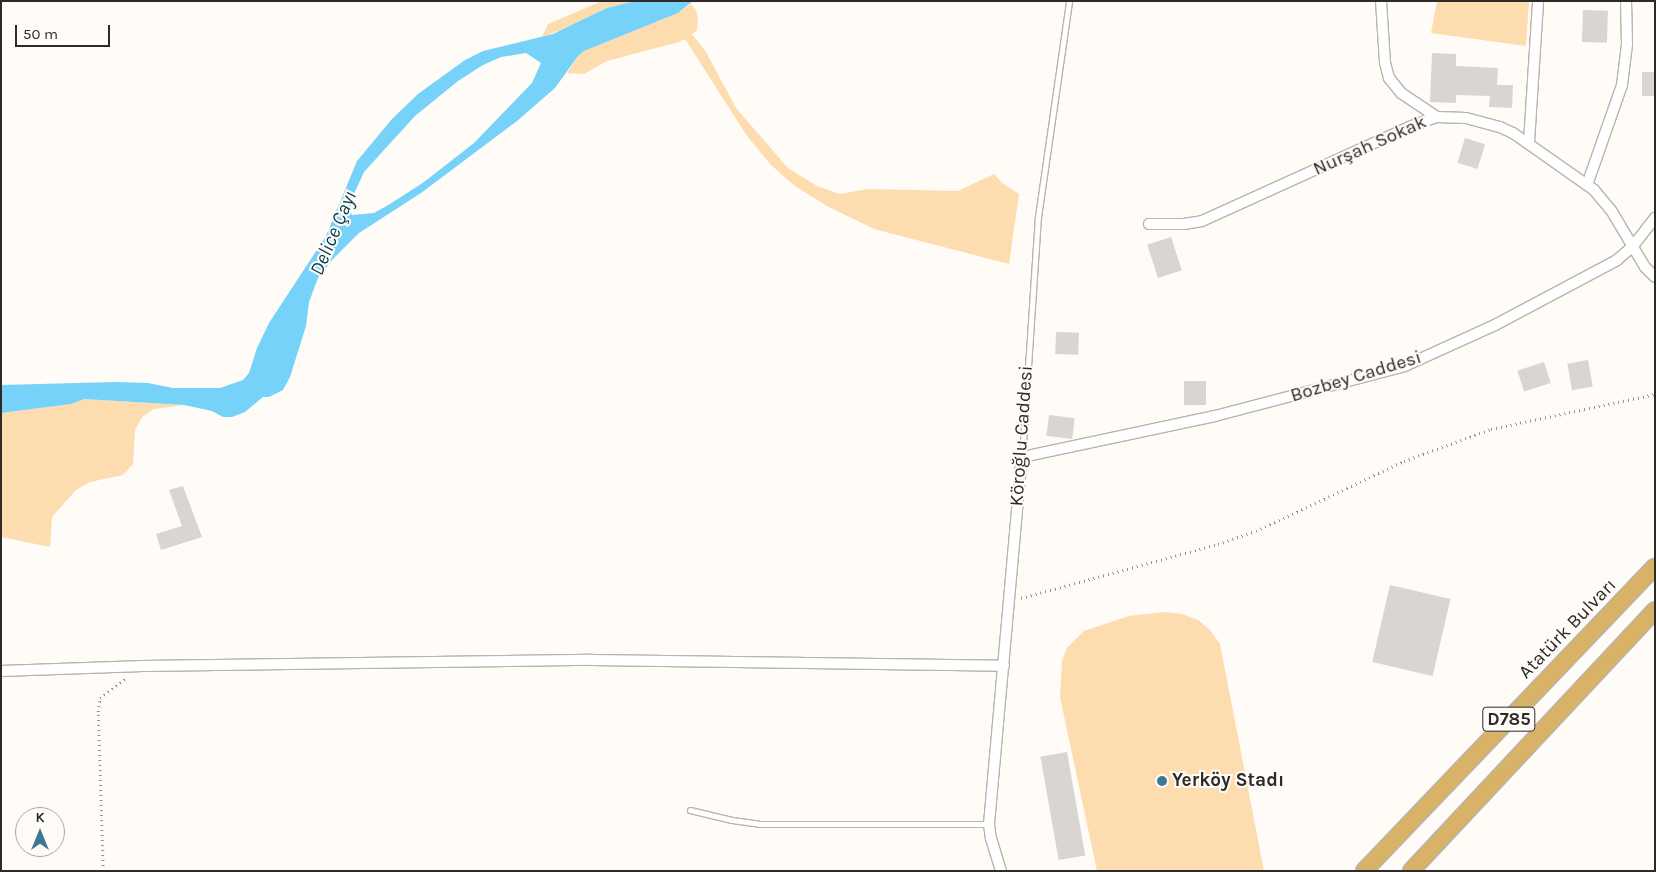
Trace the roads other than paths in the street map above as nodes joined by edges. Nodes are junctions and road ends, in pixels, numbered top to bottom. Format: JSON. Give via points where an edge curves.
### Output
{"nodes":[{"id":1,"x":1069,"y":1,"type":"edge"},
{"id":2,"x":1381,"y":1,"type":"edge"},
{"id":3,"x":1538,"y":1,"type":"edge"},
{"id":4,"x":1626,"y":1,"type":"edge"},
{"id":5,"x":1437,"y":117,"type":"junction"},
{"id":6,"x":1529,"y":142,"type":"junction"},
{"id":7,"x":1587,"y":185,"type":"junction"},
{"id":8,"x":1655,"y":218,"type":"edge"},
{"id":9,"x":1149,"y":224,"type":"dead end"},
{"id":10,"x":1633,"y":246,"type":"junction"},
{"id":11,"x":1655,"y":277,"type":"edge"},
{"id":12,"x":1022,"y":456,"type":"junction"},
{"id":13,"x":1655,"y":567,"type":"edge"},
{"id":14,"x":1655,"y":610,"type":"edge"},
{"id":15,"x":1004,"y":666,"type":"junction"},
{"id":16,"x":1,"y":671,"type":"edge"},
{"id":17,"x":690,"y":810,"type":"dead end"},
{"id":18,"x":990,"y":824,"type":"junction"},
{"id":19,"x":1001,"y":871,"type":"edge"},
{"id":20,"x":1364,"y":871,"type":"edge"},
{"id":21,"x":1411,"y":871,"type":"edge"}],
"edges":[{"from":1,"to":12,"type":"lane","name":"Köroğlu Caddesi","via":[[1038,216]]},
{"from":2,"to":5,"type":"street","via":[[1389,78],[1401,93]]},
{"from":3,"to":6,"type":"street"},
{"from":4,"to":7,"type":"street","via":[[1627,44],[1622,85]]},
{"from":5,"to":6,"type":"street","name":"Nurşah Sokak","via":[[1487,123],[1513,132]]},
{"from":5,"to":9,"type":"street","name":"Nurşah Sokak","via":[[1387,136],[1202,220],[1184,224]]},
{"from":6,"to":7,"type":"street","name":"Nurşah Sokak"},
{"from":7,"to":10,"type":"street","name":"Nurşah Sokak","via":[[1603,200]]},
{"from":8,"to":10,"type":"street","name":"Bozbey Caddesi"},
{"from":10,"to":11,"type":"street","name":"Nurşah Sokak"},
{"from":10,"to":12,"type":"street","name":"Bozbey Caddesi","via":[[1617,260],[1587,277],[1495,325],[1405,366],[1215,416]]},
{"from":12,"to":15,"type":"street","name":"Köroğlu Caddesi"},
{"from":13,"to":20,"type":"main road","name":"Atatürk Bulvarı","number":"D785"},
{"from":14,"to":21,"type":"main road","number":"D785"},
{"from":15,"to":16,"type":"street","via":[[592,660]]},
{"from":15,"to":18,"type":"street","name":"Köroğlu Caddesi"},
{"from":17,"to":18,"type":"lane","via":[[759,824]]},
{"from":18,"to":19,"type":"street","name":"Köroğlu Caddesi","via":[[991,840]]}]}
